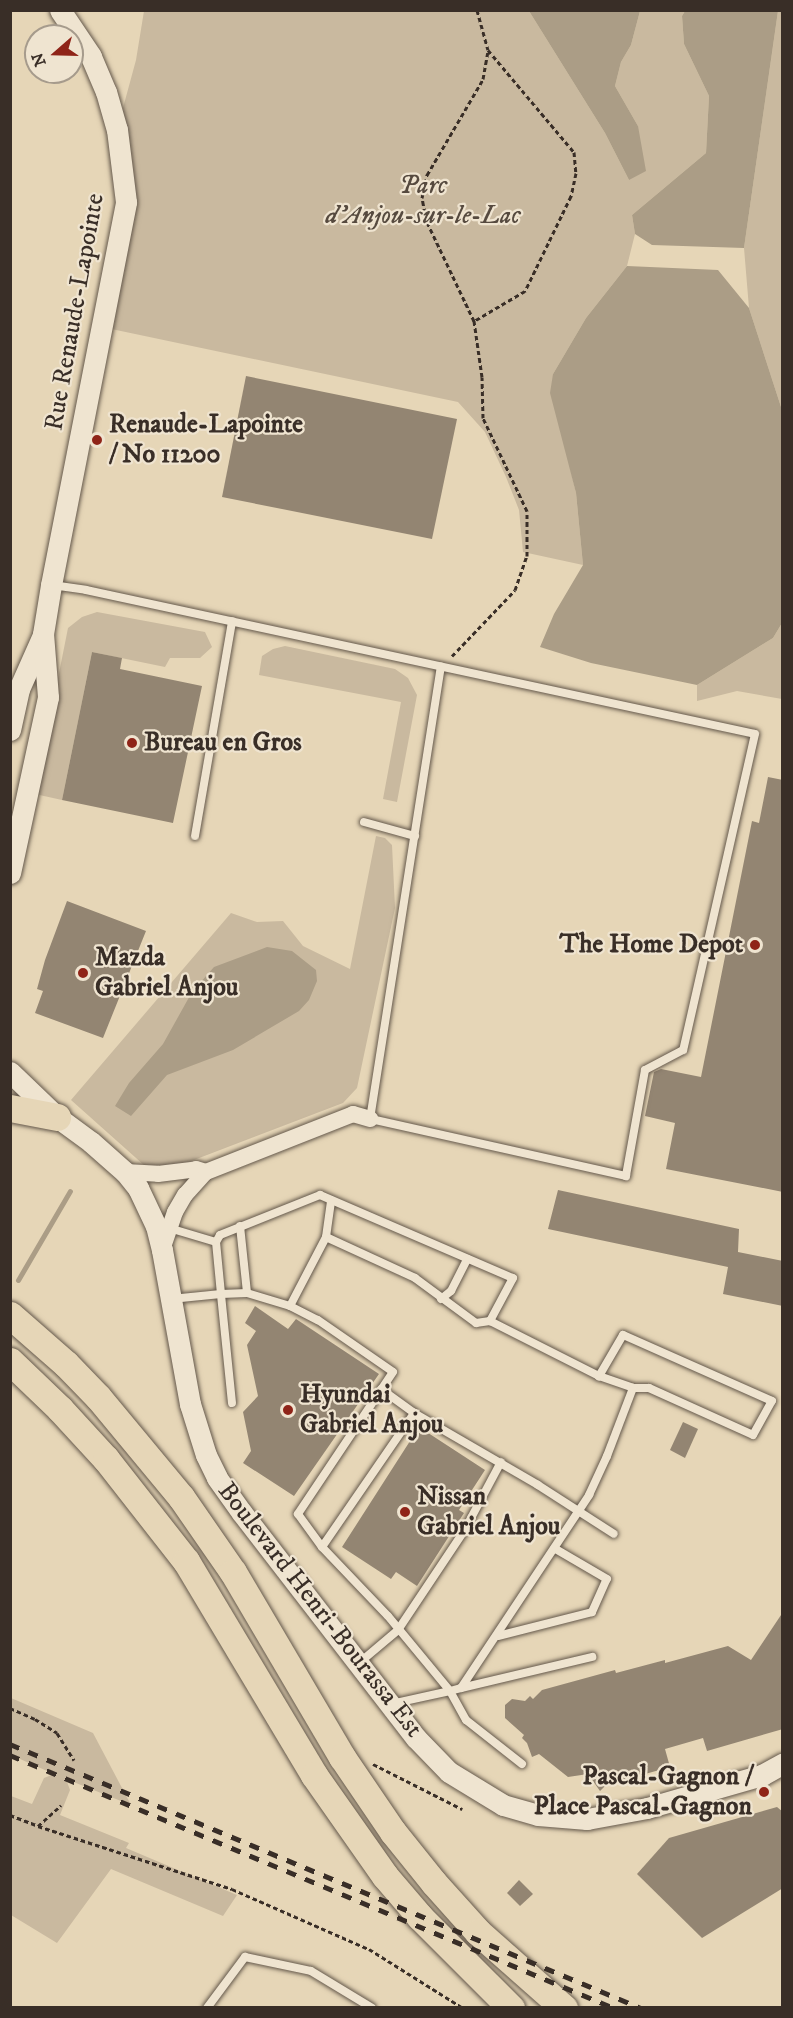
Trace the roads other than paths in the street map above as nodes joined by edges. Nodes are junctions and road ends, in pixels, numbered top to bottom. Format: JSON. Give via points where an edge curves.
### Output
{"nodes":[{"id":1,"x":60,"y":10,"type":"edge"},
{"id":2,"x":51,"y":585,"type":"junction"},
{"id":3,"x":232,"y":621,"type":"junction"},
{"id":4,"x":43,"y":634,"type":"junction"},
{"id":5,"x":441,"y":666,"type":"junction"},
{"id":6,"x":10,"y":730,"type":"edge"},
{"id":7,"x":364,"y":822,"type":"dead end"},
{"id":8,"x":195,"y":836,"type":"dead end"},
{"id":9,"x":415,"y":836,"type":"junction"},
{"id":10,"x":10,"y":873,"type":"edge"},
{"id":11,"x":10,"y":1072,"type":"edge"},
{"id":12,"x":10,"y":1095,"type":"edge"},
{"id":13,"x":10,"y":1108,"type":"edge"},
{"id":14,"x":57,"y":1117,"type":"junction"},
{"id":15,"x":370,"y":1119,"type":"junction"},
{"id":16,"x":125,"y":1172,"type":"junction"},
{"id":17,"x":206,"y":1172,"type":"junction"},
{"id":18,"x":331,"y":1200,"type":"junction"},
{"id":19,"x":240,"y":1226,"type":"junction"},
{"id":20,"x":169,"y":1228,"type":"junction"},
{"id":21,"x":326,"y":1237,"type":"junction"},
{"id":22,"x":216,"y":1242,"type":"junction"},
{"id":23,"x":162,"y":1250,"type":"junction"},
{"id":24,"x":467,"y":1259,"type":"junction"},
{"id":25,"x":247,"y":1293,"type":"junction"},
{"id":26,"x":221,"y":1294,"type":"junction"},
{"id":27,"x":171,"y":1299,"type":"junction"},
{"id":28,"x":441,"y":1299,"type":"junction"},
{"id":29,"x":290,"y":1306,"type":"junction"},
{"id":30,"x":10,"y":1315,"type":"edge"},
{"id":31,"x":490,"y":1321,"type":"junction"},
{"id":32,"x":10,"y":1362,"type":"edge"},
{"id":33,"x":599,"y":1376,"type":"junction"},
{"id":34,"x":633,"y":1388,"type":"junction"},
{"id":35,"x":381,"y":1389,"type":"junction"},
{"id":36,"x":232,"y":1403,"type":"dead end"},
{"id":37,"x":414,"y":1413,"type":"junction"},
{"id":38,"x":501,"y":1462,"type":"junction"},
{"id":39,"x":578,"y":1511,"type":"junction"},
{"id":40,"x":614,"y":1534,"type":"dead end"},
{"id":41,"x":322,"y":1547,"type":"junction"},
{"id":42,"x":554,"y":1548,"type":"junction"},
{"id":43,"x":398,"y":1630,"type":"junction"},
{"id":44,"x":498,"y":1636,"type":"junction"},
{"id":45,"x":592,"y":1657,"type":"dead end"},
{"id":46,"x":359,"y":1663,"type":"junction"},
{"id":47,"x":461,"y":1688,"type":"junction"},
{"id":48,"x":450,"y":1691,"type":"junction"},
{"id":49,"x":390,"y":1704,"type":"junction"},
{"id":50,"x":522,"y":1764,"type":"dead end"},
{"id":51,"x":783,"y":1764,"type":"edge"},
{"id":52,"x":207,"y":2007,"type":"edge"},
{"id":53,"x":372,"y":2007,"type":"edge"},
{"id":54,"x":511,"y":2007,"type":"edge"},
{"id":55,"x":564,"y":2007,"type":"edge"}],
"edges":[{"from":1,"to":2,"type":"street","name":"Rue Renaude-Lapointe","via":[[91,56],[106,92],[117,130],[126,202]]},
{"from":2,"to":3,"type":"lane"},
{"from":2,"to":4,"type":"street","name":"Rue Renaude-Lapointe"},
{"from":3,"to":5,"type":"lane"},
{"from":3,"to":8,"type":"lane"},
{"from":4,"to":6,"type":"street","name":"Rue Renaude-Lapointe","via":[[19,689]]},
{"from":4,"to":10,"type":"street","name":"Rue Renaude-Lapointe","via":[[48,697]]},
{"from":5,"to":9,"type":"lane"},
{"from":5,"to":15,"type":"lane","via":[[755,734],[683,1050],[645,1070],[626,1176]]},
{"from":7,"to":9,"type":"lane"},
{"from":9,"to":15,"type":"lane"},
{"from":11,"to":14,"type":"street","name":"Boulevard Henri-Bourassa Est"},
{"from":12,"to":14,"type":"street","name":"Boulevard Henri-Bourassa Est"},
{"from":13,"to":14,"type":"main road"},
{"from":14,"to":16,"type":"street","name":"Boulevard Henri-Bourassa Est"},
{"from":15,"to":17,"type":"street","via":[[353,1114]]},
{"from":16,"to":17,"type":"street"},
{"from":16,"to":23,"type":"street","name":"Boulevard Henri-Bourassa Est","via":[[147,1206]]},
{"from":17,"to":20,"type":"street","via":[[185,1195]]},
{"from":18,"to":19,"type":"lane","via":[[320,1195]]},
{"from":18,"to":21,"type":"lane"},
{"from":18,"to":24,"type":"lane"},
{"from":19,"to":22,"type":"lane","via":[[220,1234]]},
{"from":19,"to":25,"type":"lane"},
{"from":20,"to":22,"type":"lane"},
{"from":20,"to":23,"type":"street"},
{"from":21,"to":28,"type":"lane","via":[[415,1278]]},
{"from":21,"to":29,"type":"lane"},
{"from":22,"to":26,"type":"lane"},
{"from":23,"to":27,"type":"street","name":"Boulevard Henri-Bourassa Est"},
{"from":24,"to":28,"type":"lane","via":[[451,1291]]},
{"from":24,"to":31,"type":"lane","via":[[513,1278]]},
{"from":25,"to":26,"type":"lane"},
{"from":25,"to":29,"type":"lane"},
{"from":26,"to":27,"type":"lane"},
{"from":26,"to":36,"type":"lane"},
{"from":27,"to":46,"type":"street","name":"Boulevard Henri-Bourassa Est","via":[[190,1404],[217,1478]]},
{"from":28,"to":31,"type":"lane","via":[[476,1323]]},
{"from":29,"to":35,"type":"lane","via":[[318,1320],[393,1372]]},
{"from":30,"to":55,"type":"main road","name":"Boulevard Henri-Bourassa Est","via":[[98,1397],[181,1497],[233,1572],[342,1757],[393,1832],[478,1932]]},
{"from":31,"to":33,"type":"lane"},
{"from":32,"to":54,"type":"main road","via":[[83,1433],[167,1536],[208,1596],[314,1774],[386,1876],[427,1925]]},
{"from":33,"to":34,"type":"lane"},
{"from":33,"to":34,"type":"lane","via":[[623,1335],[772,1401],[753,1435],[649,1388]]},
{"from":34,"to":39,"type":"lane","via":[[608,1456]]},
{"from":35,"to":37,"type":"lane"},
{"from":35,"to":41,"type":"lane","via":[[298,1514]]},
{"from":37,"to":38,"type":"lane"},
{"from":37,"to":41,"type":"lane"},
{"from":38,"to":39,"type":"lane"},
{"from":38,"to":43,"type":"lane","via":[[464,1531]]},
{"from":39,"to":40,"type":"lane"},
{"from":39,"to":42,"type":"lane"},
{"from":41,"to":43,"type":"lane"},
{"from":42,"to":44,"type":"lane"},
{"from":42,"to":44,"type":"lane","via":[[607,1579],[592,1612]]},
{"from":43,"to":46,"type":"lane"},
{"from":43,"to":48,"type":"lane"},
{"from":44,"to":47,"type":"lane"},
{"from":45,"to":47,"type":"lane"},
{"from":46,"to":49,"type":"street","name":"Boulevard Henri-Bourassa Est"},
{"from":47,"to":48,"type":"lane"},
{"from":48,"to":49,"type":"lane"},
{"from":48,"to":50,"type":"lane","via":[[466,1720]]},
{"from":49,"to":51,"type":"street","name":"Boulevard Henri-Bourassa Est","via":[[416,1738],[461,1781],[503,1805],[557,1817],[587,1819],[647,1808],[762,1775]]},
{"from":52,"to":53,"type":"lane","via":[[245,1957],[311,1971]]}]}
